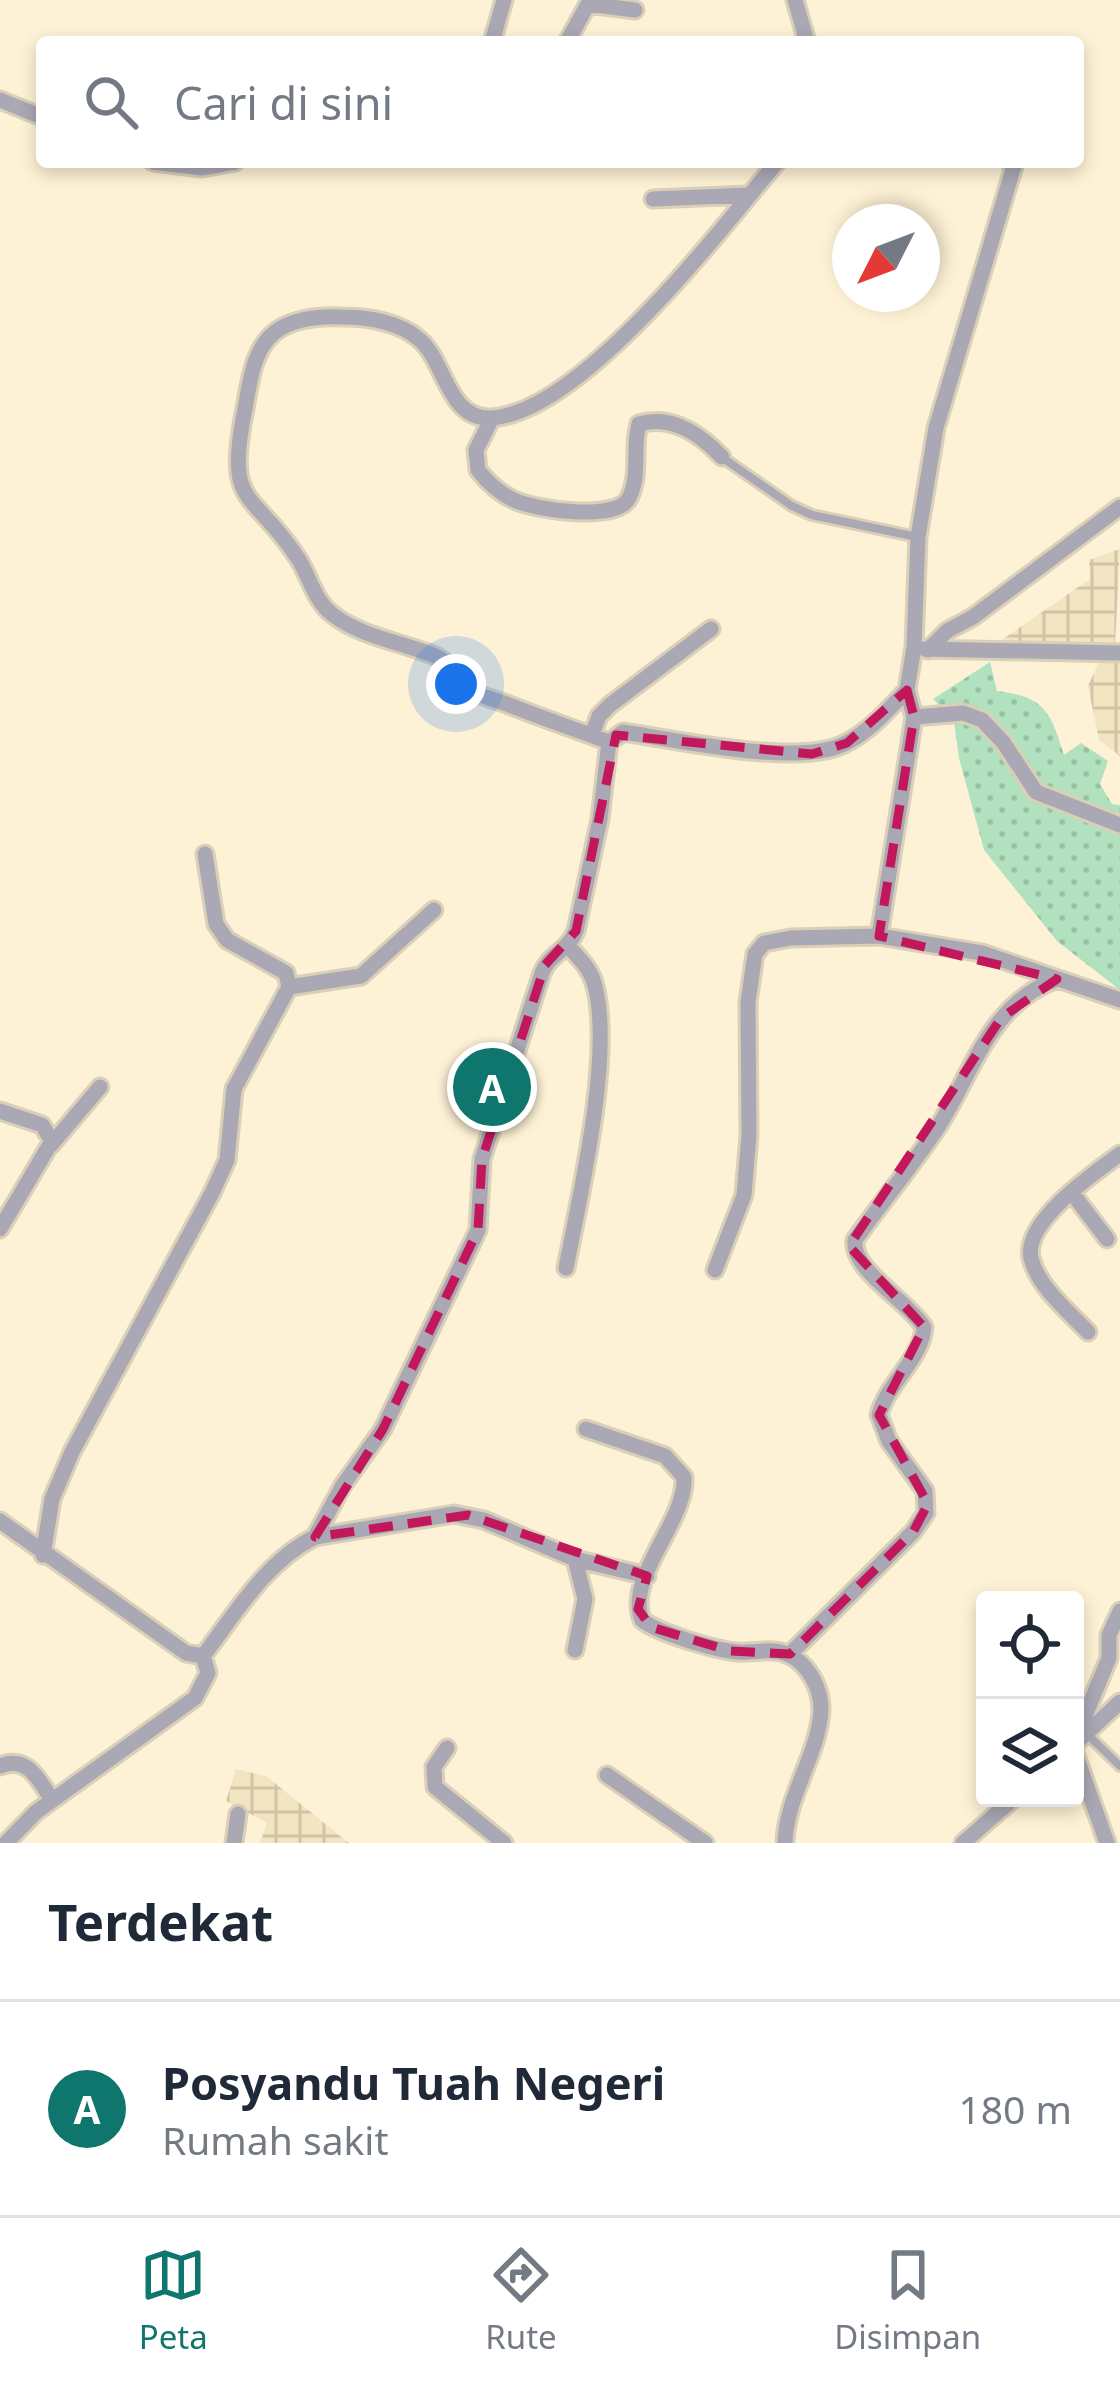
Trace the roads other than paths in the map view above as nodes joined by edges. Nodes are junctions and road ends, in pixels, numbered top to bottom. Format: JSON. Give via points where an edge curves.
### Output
{"nodes":[{"id":1,"x":504,"y":0,"type":"edge"},
{"id":2,"x":795,"y":0,"type":"edge"},
{"id":3,"x":635,"y":10,"type":"dead end"},
{"id":4,"x":494,"y":36,"type":"edge"},
{"id":5,"x":571,"y":36,"type":"edge"},
{"id":6,"x":808,"y":36,"type":"edge"},
{"id":7,"x":0,"y":100,"type":"edge"},
{"id":8,"x":36,"y":115,"type":"edge"},
{"id":9,"x":772,"y":168,"type":"edge"},
{"id":10,"x":1012,"y":168,"type":"edge"},
{"id":11,"x":749,"y":195,"type":"junction"},
{"id":12,"x":653,"y":199,"type":"dead end"},
{"id":13,"x":492,"y":418,"type":"junction"},
{"id":14,"x":722,"y":457,"type":"joint"},
{"id":15,"x":1120,"y":507,"type":"edge"},
{"id":16,"x":918,"y":537,"type":"junction"},
{"id":17,"x":711,"y":629,"type":"dead end"},
{"id":18,"x":921,"y":648,"type":"junction"},
{"id":19,"x":1120,"y":653,"type":"edge"},
{"id":20,"x":907,"y":690,"type":"junction"},
{"id":21,"x":914,"y":717,"type":"junction"},
{"id":22,"x":592,"y":735,"type":"junction"},
{"id":23,"x":609,"y":742,"type":"junction"},
{"id":24,"x":1120,"y":825,"type":"edge"},
{"id":25,"x":205,"y":854,"type":"dead end"},
{"id":26,"x":434,"y":910,"type":"dead end"},
{"id":27,"x":879,"y":936,"type":"junction"},
{"id":28,"x":569,"y":947,"type":"junction"},
{"id":29,"x":1057,"y":979,"type":"junction"},
{"id":30,"x":289,"y":987,"type":"junction"},
{"id":31,"x":1120,"y":1000,"type":"edge"},
{"id":32,"x":100,"y":1087,"type":"dead end"},
{"id":33,"x":0,"y":1111,"type":"edge"},
{"id":34,"x":51,"y":1145,"type":"junction"},
{"id":35,"x":1120,"y":1154,"type":"edge"},
{"id":36,"x":1072,"y":1193,"type":"junction"},
{"id":37,"x":0,"y":1229,"type":"edge"},
{"id":38,"x":1107,"y":1238,"type":"dead end"},
{"id":39,"x":566,"y":1268,"type":"dead end"},
{"id":40,"x":716,"y":1270,"type":"dead end"},
{"id":41,"x":1088,"y":1332,"type":"dead end"},
{"id":42,"x":586,"y":1429,"type":"dead end"},
{"id":43,"x":0,"y":1521,"type":"edge"},
{"id":44,"x":315,"y":1538,"type":"junction"},
{"id":45,"x":43,"y":1555,"type":"junction"},
{"id":46,"x":575,"y":1559,"type":"junction"},
{"id":47,"x":646,"y":1576,"type":"junction"},
{"id":48,"x":1120,"y":1611,"type":"edge"},
{"id":49,"x":575,"y":1650,"type":"dead end"},
{"id":50,"x":790,"y":1654,"type":"junction"},
{"id":51,"x":203,"y":1656,"type":"junction"},
{"id":52,"x":1120,"y":1702,"type":"edge"},
{"id":53,"x":1084,"y":1726,"type":"edge"},
{"id":54,"x":1084,"y":1736,"type":"edge"},
{"id":55,"x":1084,"y":1745,"type":"edge"},
{"id":56,"x":447,"y":1748,"type":"dead end"},
{"id":57,"x":1084,"y":1763,"type":"edge"},
{"id":58,"x":0,"y":1766,"type":"edge"},
{"id":59,"x":1120,"y":1766,"type":"edge"},
{"id":60,"x":607,"y":1775,"type":"dead end"},
{"id":61,"x":52,"y":1800,"type":"junction"},
{"id":62,"x":1004,"y":1807,"type":"edge"},
{"id":63,"x":238,"y":1814,"type":"dead end"},
{"id":64,"x":6,"y":1843,"type":"edge"},
{"id":65,"x":234,"y":1843,"type":"edge"},
{"id":66,"x":504,"y":1843,"type":"edge"},
{"id":67,"x":705,"y":1843,"type":"edge"},
{"id":68,"x":784,"y":1843,"type":"edge"},
{"id":69,"x":963,"y":1843,"type":"edge"},
{"id":70,"x":1107,"y":1843,"type":"edge"}],
"edges":[{"from":1,"to":4,"type":"street"},
{"from":2,"to":6,"type":"street"},
{"from":3,"to":5,"type":"street","via":[[588,4]]},
{"from":7,"to":8,"type":"street"},
{"from":9,"to":11,"type":"street"},
{"from":10,"to":16,"type":"street","via":[[936,428]]},
{"from":11,"to":12,"type":"street"},
{"from":11,"to":13,"type":"street","via":[[588,370]]},
{"from":13,"to":14,"type":"street","via":[[476,450],[478,470],[510,499],[542,508],[604,514],[622,506],[635,476],[639,424],[648,421],[691,429]]},
{"from":13,"to":22,"type":"street","via":[[459,403],[410,332],[355,317],[295,322],[257,356],[238,478],[336,618],[444,660],[478,693]]},
{"from":14,"to":16,"type":"lane","via":[[812,515]]},
{"from":15,"to":18,"type":"street"},
{"from":16,"to":18,"type":"street"},
{"from":17,"to":22,"type":"street","via":[[610,705]]},
{"from":18,"to":19,"type":"street"},
{"from":18,"to":20,"type":"street"},
{"from":20,"to":21,"type":"street"},
{"from":20,"to":23,"type":"street","via":[[874,725],[812,754],[623,733]]},
{"from":21,"to":24,"type":"street","via":[[963,713],[982,720],[1036,792]]},
{"from":21,"to":27,"type":"street"},
{"from":22,"to":23,"type":"street"},
{"from":23,"to":28,"type":"street"},
{"from":25,"to":30,"type":"street","via":[[216,924],[227,940],[286,973]]},
{"from":26,"to":30,"type":"street","via":[[361,976]]},
{"from":27,"to":29,"type":"street","via":[[982,953]]},
{"from":27,"to":40,"type":"street","via":[[774,940],[756,950],[744,1195]]},
{"from":28,"to":39,"type":"street","via":[[595,986],[599,1044]]},
{"from":28,"to":44,"type":"street","via":[[542,973],[482,1160],[473,1242],[383,1429]]},
{"from":29,"to":31,"type":"street"},
{"from":29,"to":50,"type":"street","via":[[1026,993],[1001,1018],[936,1129],[853,1244],[863,1265],[924,1327],[879,1415],[928,1504],[913,1532]]},
{"from":30,"to":45,"type":"street","via":[[234,1089],[226,1160],[212,1193],[52,1498]]},
{"from":32,"to":34,"type":"street"},
{"from":33,"to":34,"type":"street","via":[[42,1124]]},
{"from":34,"to":37,"type":"street"},
{"from":35,"to":36,"type":"street"},
{"from":36,"to":38,"type":"street"},
{"from":36,"to":41,"type":"street","via":[[1036,1231],[1031,1258]]},
{"from":42,"to":47,"type":"street","via":[[665,1456],[685,1477]]},
{"from":43,"to":45,"type":"street"},
{"from":44,"to":46,"type":"street","via":[[454,1514]]},
{"from":44,"to":51,"type":"street","via":[[275,1566]]},
{"from":45,"to":51,"type":"street"},
{"from":46,"to":47,"type":"street"},
{"from":46,"to":49,"type":"street","via":[[585,1600]]},
{"from":47,"to":50,"type":"street","via":[[638,1609],[651,1627],[730,1651]]},
{"from":48,"to":53,"type":"street"},
{"from":50,"to":68,"type":"street","via":[[810,1675],[820,1710]]},
{"from":51,"to":61,"type":"street","via":[[206,1682],[195,1698]]},
{"from":52,"to":54,"type":"street"},
{"from":55,"to":59,"type":"lane"},
{"from":56,"to":66,"type":"street","via":[[434,1767],[435,1787]]},
{"from":57,"to":70,"type":"street"},
{"from":58,"to":61,"type":"street","via":[[26,1766]]},
{"from":60,"to":67,"type":"street"},
{"from":61,"to":64,"type":"street"},
{"from":62,"to":69,"type":"street"},
{"from":63,"to":65,"type":"street"}]}
